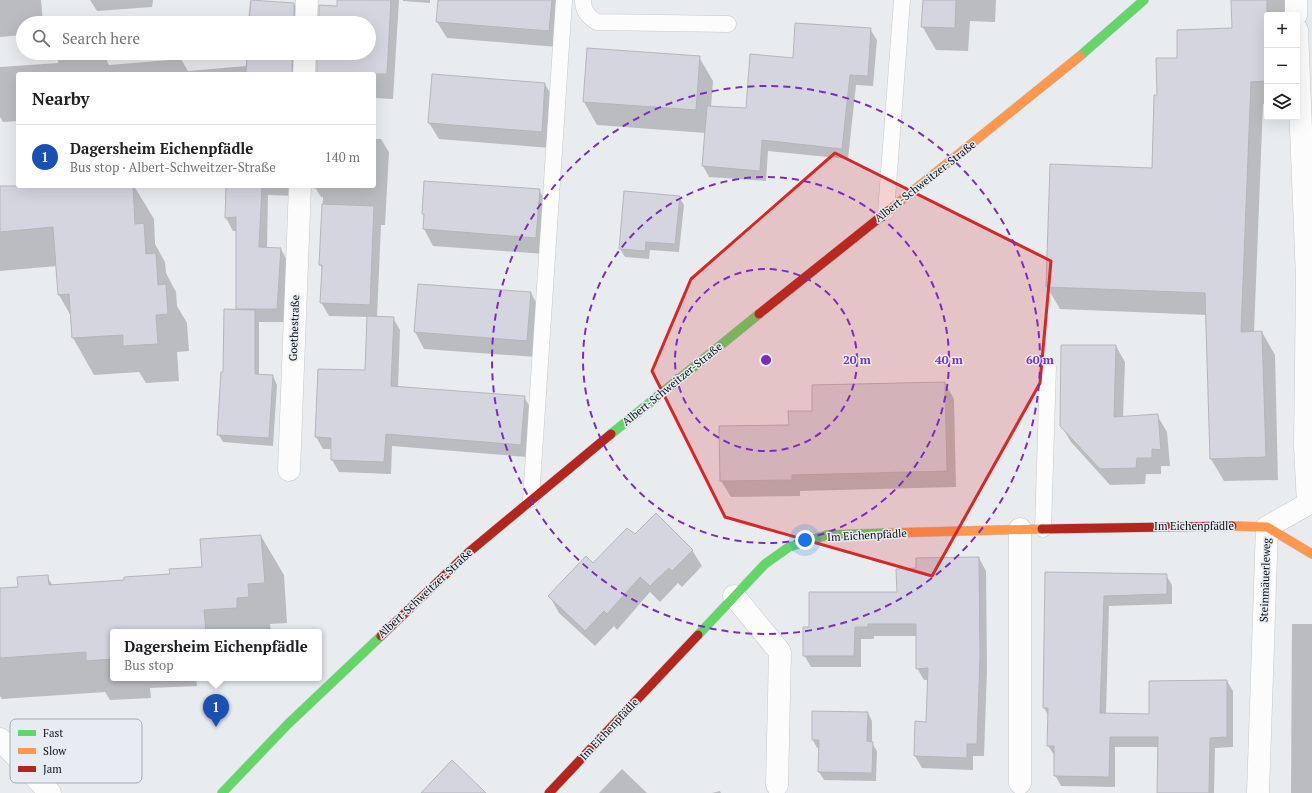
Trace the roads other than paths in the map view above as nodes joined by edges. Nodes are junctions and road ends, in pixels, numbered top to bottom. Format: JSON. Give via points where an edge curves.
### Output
{"nodes":[{"id":1,"x":307,"y":0,"type":"edge"},
{"id":2,"x":564,"y":0,"type":"edge"},
{"id":3,"x":583,"y":0,"type":"edge"},
{"id":4,"x":902,"y":0,"type":"edge"},
{"id":5,"x":1144,"y":0,"type":"edge"},
{"id":6,"x":1296,"y":0,"type":"edge"},
{"id":7,"x":1296,"y":12,"type":"edge"},
{"id":8,"x":306,"y":16,"type":"edge"},
{"id":9,"x":728,"y":24,"type":"dead end"},
{"id":10,"x":1298,"y":48,"type":"edge"},
{"id":11,"x":305,"y":60,"type":"edge"},
{"id":12,"x":304,"y":72,"type":"edge"},
{"id":13,"x":300,"y":188,"type":"edge"},
{"id":14,"x":886,"y":212,"type":"junction"},
{"id":15,"x":1309,"y":277,"type":"edge"},
{"id":16,"x":1048,"y":367,"type":"dead end"},
{"id":17,"x":289,"y":470,"type":"dead end"},
{"id":18,"x":531,"y":499,"type":"junction"},
{"id":19,"x":1266,"y":527,"type":"junction"},
{"id":20,"x":1020,"y":529,"type":"junction"},
{"id":21,"x":1043,"y":529,"type":"junction"},
{"id":22,"x":1312,"y":554,"type":"edge"},
{"id":23,"x":734,"y":596,"type":"junction"},
{"id":24,"x":0,"y":739,"type":"edge"},
{"id":25,"x":10,"y":750,"type":"edge"},
{"id":26,"x":41,"y":783,"type":"edge"},
{"id":27,"x":1020,"y":783,"type":"dead end"},
{"id":28,"x":777,"y":785,"type":"dead end"},
{"id":29,"x":50,"y":793,"type":"edge"},
{"id":30,"x":222,"y":793,"type":"edge"},
{"id":31,"x":549,"y":793,"type":"edge"},
{"id":32,"x":1258,"y":793,"type":"edge"}],
"edges":[{"from":1,"to":8,"type":"street"},
{"from":2,"to":18,"type":"lane"},
{"from":3,"to":9,"type":"lane","via":[[583,7],[589,18],[597,22]]},
{"from":4,"to":14,"type":"lane"},
{"from":5,"to":14,"type":"street","name":"Albert-Schweitzer-Straße","via":[[1056,77]]},
{"from":6,"to":7,"type":"street"},
{"from":10,"to":15,"type":"street","name":"Steinmäuerleweg"},
{"from":11,"to":12,"type":"street"},
{"from":13,"to":17,"type":"street","name":"Goethestraße"},
{"from":14,"to":18,"type":"street","name":"Albert-Schweitzer-Straße"},
{"from":15,"to":19,"type":"street","name":"Steinmäuerleweg","via":[[1305,446],[1308,504]]},
{"from":16,"to":21,"type":"lane"},
{"from":18,"to":30,"type":"street","name":"Albert-Schweitzer-Straße","via":[[407,610],[288,724]]},
{"from":19,"to":21,"type":"street","name":"Im Eichenpfädle","via":[[1210,525]]},
{"from":19,"to":22,"type":"street","name":"Im Eichenpfädle"},
{"from":19,"to":32,"type":"street","name":"Steinmäuerleweg"},
{"from":20,"to":21,"type":"street","name":"Im Eichenpfädle"},
{"from":20,"to":23,"type":"street","name":"Im Eichenpfädle","via":[[827,535],[789,547],[765,564]]},
{"from":20,"to":27,"type":"street"},
{"from":23,"to":28,"type":"street","via":[[780,652]]},
{"from":23,"to":31,"type":"street","name":"Im Eichenpfädle"},
{"from":24,"to":25,"type":"street"},
{"from":26,"to":29,"type":"street"}]}
